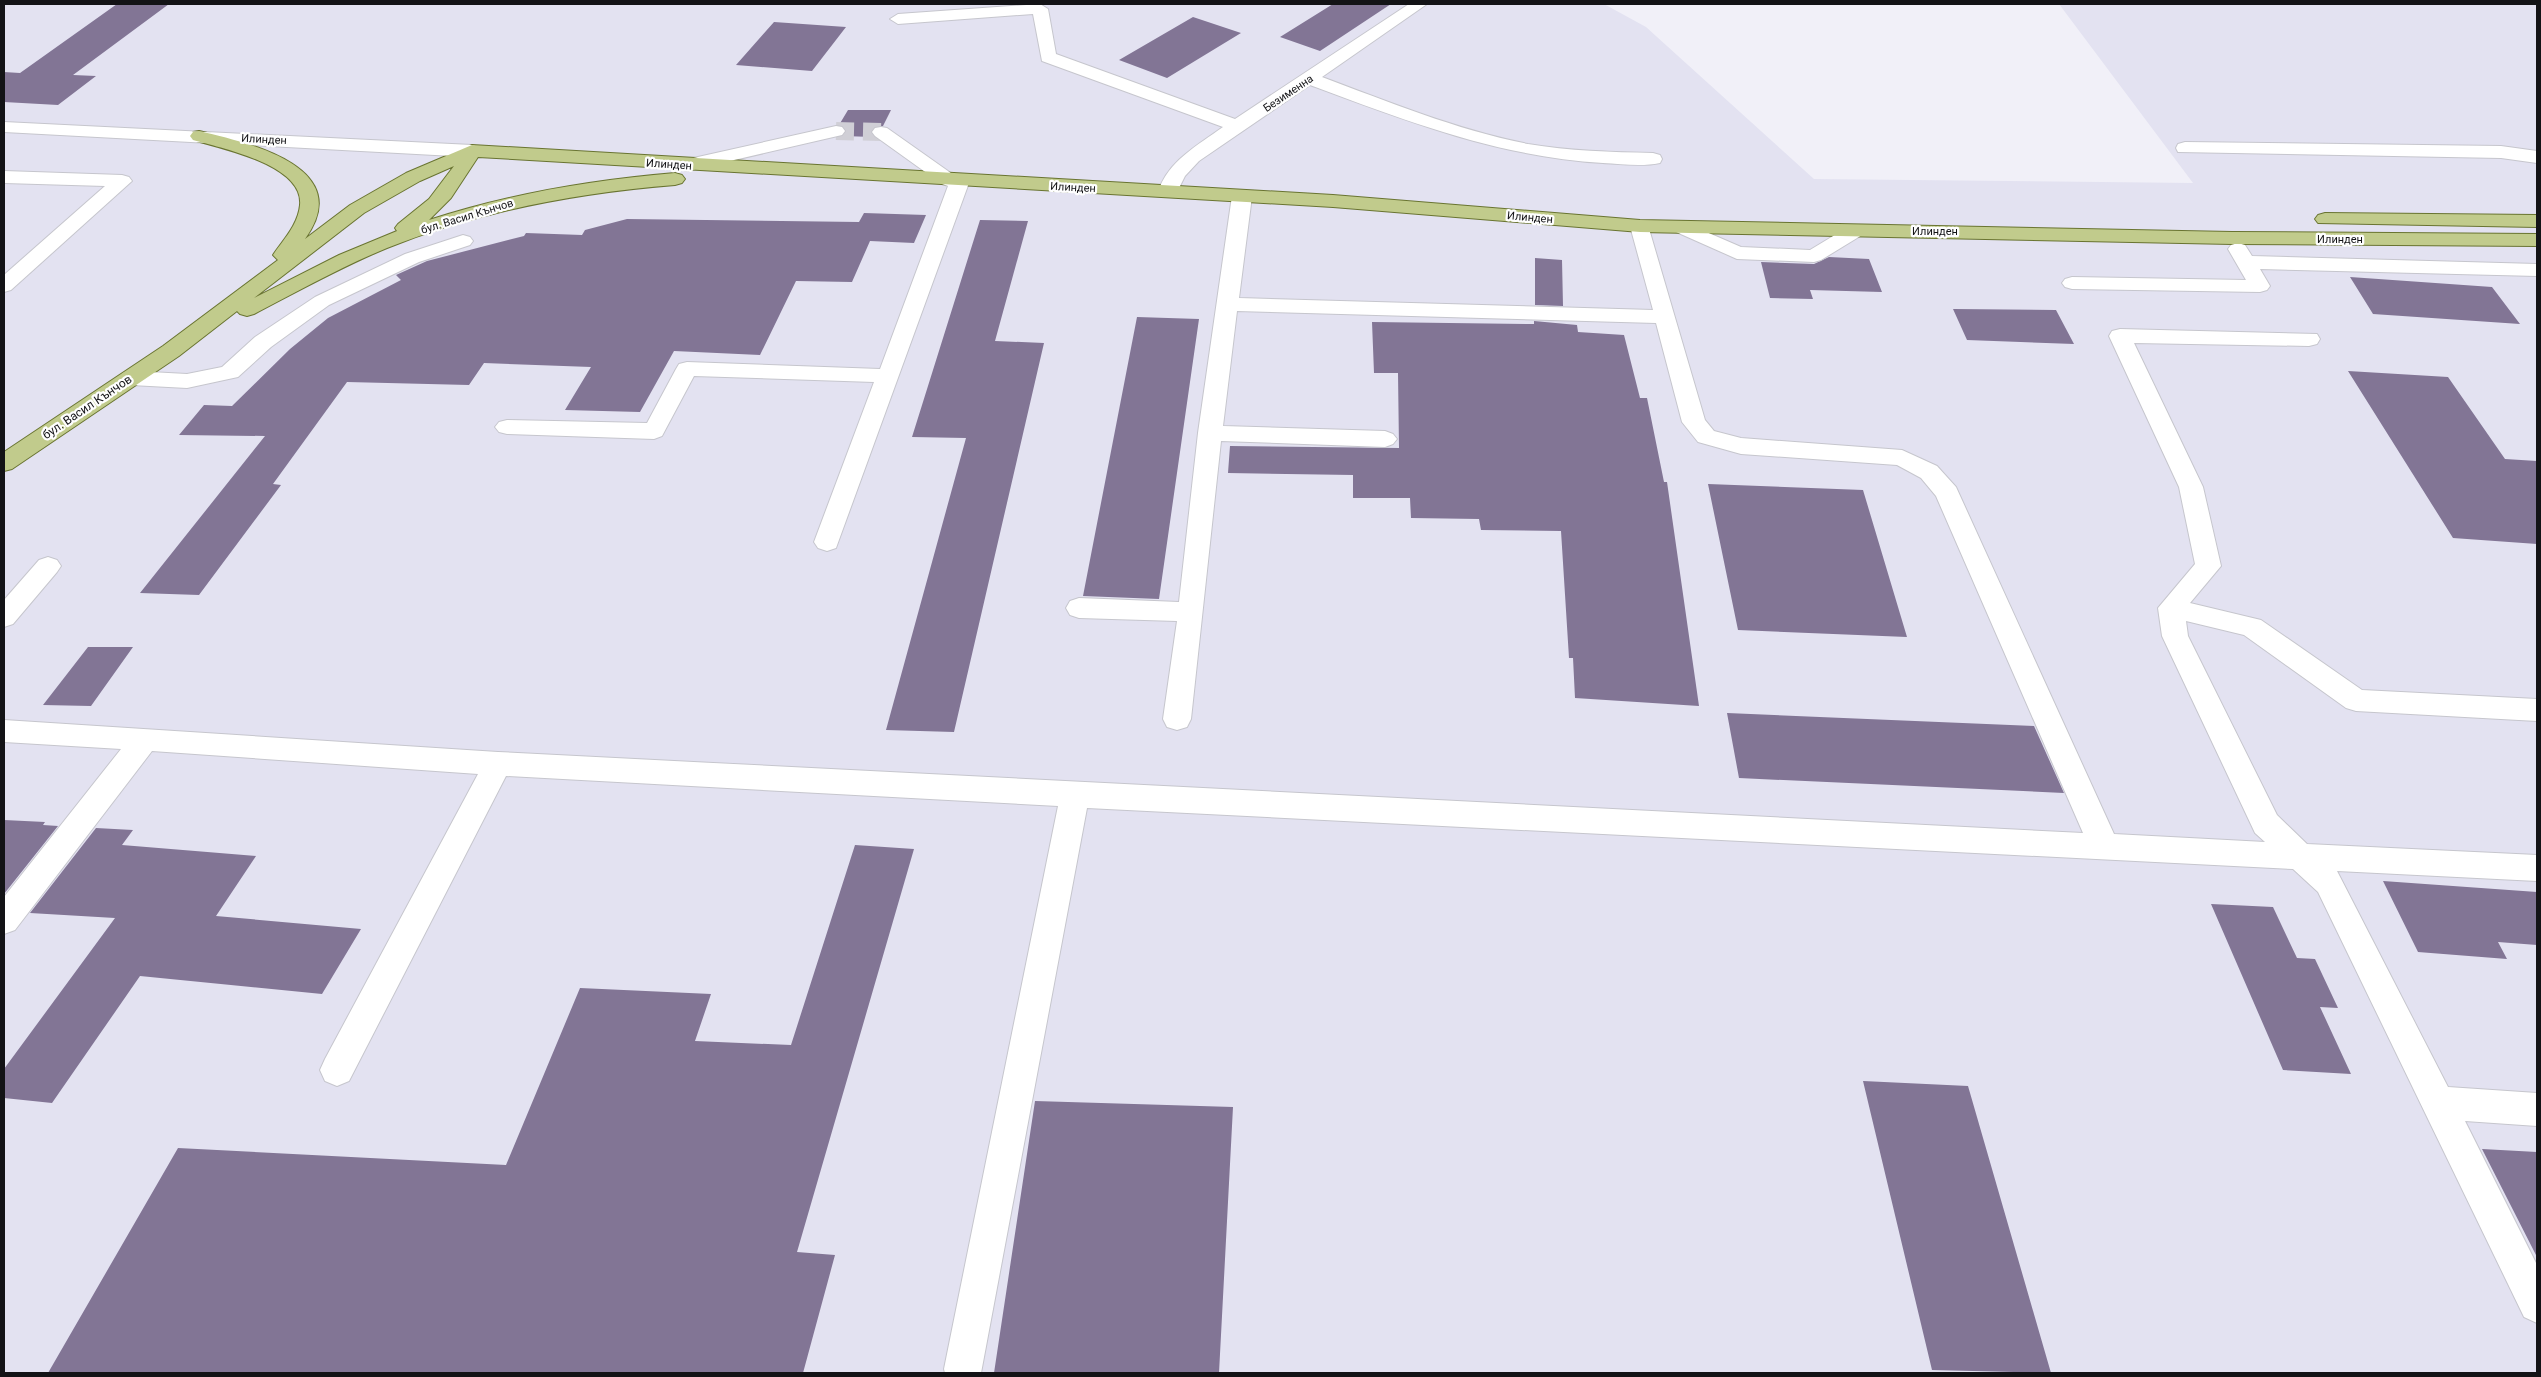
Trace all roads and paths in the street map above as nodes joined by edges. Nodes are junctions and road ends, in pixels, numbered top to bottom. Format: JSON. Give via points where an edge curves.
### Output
{"nodes":[{"id":1,"x":1419,"y":4,"type":"edge"},
{"id":2,"x":898,"y":19,"type":"dead end"},
{"id":3,"x":1310,"y":78,"type":"junction"},
{"id":4,"x":4,"y":127,"type":"edge"},
{"id":5,"x":1239,"y":127,"type":"junction"},
{"id":6,"x":836,"y":131,"type":"tunnel mouth"},
{"id":7,"x":880,"y":132,"type":"tunnel mouth"},
{"id":8,"x":199,"y":136,"type":"junction"},
{"id":9,"x":2185,"y":148,"type":"dead end"},
{"id":10,"x":472,"y":151,"type":"junction"},
{"id":11,"x":2537,"y":157,"type":"edge"},
{"id":12,"x":1653,"y":159,"type":"dead end"},
{"id":13,"x":687,"y":165,"type":"junction"},
{"id":14,"x":789,"y":171,"type":"junction"},
{"id":15,"x":4,"y":177,"type":"edge"},
{"id":16,"x":954,"y":180,"type":"junction"},
{"id":17,"x":1168,"y":192,"type":"junction"},
{"id":18,"x":1242,"y":196,"type":"junction"},
{"id":19,"x":1333,"y":201,"type":"junction"},
{"id":20,"x":2191,"y":218,"type":"dead end"},
{"id":21,"x":2310,"y":219,"type":"dead end"},
{"id":22,"x":2537,"y":221,"type":"edge"},
{"id":23,"x":1640,"y":226,"type":"junction"},
{"id":24,"x":1681,"y":227,"type":"joint"},
{"id":25,"x":1855,"y":231,"type":"joint"},
{"id":26,"x":2232,"y":238,"type":"junction"},
{"id":27,"x":2537,"y":240,"type":"edge"},
{"id":28,"x":463,"y":241,"type":"dead end"},
{"id":29,"x":380,"y":244,"type":"junction"},
{"id":30,"x":2246,"y":262,"type":"junction"},
{"id":31,"x":2537,"y":270,"type":"edge"},
{"id":32,"x":2072,"y":283,"type":"dead end"},
{"id":33,"x":4,"y":286,"type":"edge"},
{"id":34,"x":248,"y":292,"type":"junction"},
{"id":35,"x":1227,"y":304,"type":"junction"},
{"id":36,"x":1666,"y":317,"type":"junction"},
{"id":37,"x":2310,"y":339,"type":"dead end"},
{"id":38,"x":171,"y":351,"type":"junction"},
{"id":39,"x":887,"y":376,"type":"junction"},
{"id":40,"x":131,"y":378,"type":"junction"},
{"id":41,"x":507,"y":427,"type":"dead end"},
{"id":42,"x":1210,"y":433,"type":"junction"},
{"id":43,"x":1385,"y":439,"type":"dead end"},
{"id":44,"x":4,"y":464,"type":"edge"},
{"id":45,"x":827,"y":542,"type":"dead end"},
{"id":46,"x":48,"y":566,"type":"dead end"},
{"id":47,"x":1079,"y":608,"type":"dead end"},
{"id":48,"x":2171,"y":608,"type":"junction"},
{"id":49,"x":1191,"y":612,"type":"junction"},
{"id":50,"x":4,"y":617,"type":"edge"},
{"id":51,"x":2537,"y":710,"type":"edge"},
{"id":52,"x":1177,"y":719,"type":"dead end"},
{"id":53,"x":4,"y":731,"type":"edge"},
{"id":54,"x":145,"y":739,"type":"junction"},
{"id":55,"x":498,"y":764,"type":"junction"},
{"id":56,"x":1075,"y":795,"type":"junction"},
{"id":57,"x":2104,"y":846,"type":"junction"},
{"id":58,"x":2300,"y":856,"type":"junction"},
{"id":59,"x":2537,"y":868,"type":"edge"},
{"id":60,"x":4,"y":920,"type":"edge"},
{"id":61,"x":337,"y":1070,"type":"dead end"},
{"id":62,"x":2438,"y":1103,"type":"junction"},
{"id":63,"x":2537,"y":1108,"type":"edge"},
{"id":64,"x":2537,"y":1304,"type":"edge"},
{"id":65,"x":963,"y":1369,"type":"dead end"}],
"edges":[{"from":1,"to":3,"type":"street","name":"Безименна"},
{"from":2,"to":5,"type":"street","via":[[1040,10],[1048,57]]},
{"from":3,"to":5,"type":"street","name":"Безименна"},
{"from":3,"to":12,"type":"street","via":[[1459,133],[1528,149],[1591,157]]},
{"from":4,"to":8,"type":"street","name":"Илинден"},
{"from":5,"to":17,"type":"street","name":"Безименна","via":[[1181,167],[1171,180]]},
{"from":6,"to":13,"type":"street"},
{"from":7,"to":16,"type":"street"},
{"from":8,"to":10,"type":"street","name":"Илинден"},
{"from":8,"to":34,"type":"main road","via":[[262,154],[286,165],[310,193],[305,224],[292,245]]},
{"from":9,"to":11,"type":"street","via":[[2501,152]]},
{"from":10,"to":13,"type":"main road","name":"Илинден"},
{"from":10,"to":29,"type":"main road","via":[[443,198]]},
{"from":10,"to":34,"type":"main road","name":"бул. Васил Кънчов","via":[[413,177],[364,204]]},
{"from":13,"to":14,"type":"main road","name":"Илинден"},
{"from":14,"to":16,"type":"main road","name":"Илинден"},
{"from":14,"to":29,"type":"main road","name":"бул. Васил Кънчов","via":[[644,181],[563,191],[483,209]]},
{"from":15,"to":33,"type":"street","via":[[122,181]]},
{"from":16,"to":17,"type":"main road","name":"Илинден"},
{"from":16,"to":39,"type":"street"},
{"from":17,"to":18,"type":"main road","name":"Илинден"},
{"from":18,"to":19,"type":"main road","name":"Илинден"},
{"from":18,"to":35,"type":"street"},
{"from":19,"to":20,"type":"main road","name":"Илинден"},
{"from":19,"to":23,"type":"main road","name":"Илинден"},
{"from":21,"to":22,"type":"main road","name":"Илинден"},
{"from":23,"to":24,"type":"main road","name":"Илинден"},
{"from":23,"to":36,"type":"street"},
{"from":24,"to":25,"type":"street","via":[[1737,253],[1814,256]]},
{"from":25,"to":26,"type":"main road","name":"Илинден"},
{"from":26,"to":27,"type":"main road","name":"Илинден"},
{"from":26,"to":30,"type":"street"},
{"from":28,"to":40,"type":"street","via":[[412,258],[322,301],[263,342],[230,372],[187,381]]},
{"from":29,"to":38,"type":"main road","name":"бул. Васил Кънчов","via":[[299,282]]},
{"from":30,"to":31,"type":"street"},
{"from":30,"to":32,"type":"street","via":[[2260,286]]},
{"from":34,"to":38,"type":"main road","name":"бул. Васил Кънчов"},
{"from":35,"to":36,"type":"street"},
{"from":35,"to":42,"type":"street"},
{"from":36,"to":57,"type":"street","via":[[1694,422],[1706,436],[1741,446],[1902,458],[1928,472],[1947,493]]},
{"from":37,"to":48,"type":"street","via":[[2120,336],[2191,487],[2208,566]]},
{"from":38,"to":40,"type":"main road","name":"бул. Васил Кънчов"},
{"from":39,"to":41,"type":"street","via":[[687,369],[654,430]]},
{"from":39,"to":45,"type":"street"},
{"from":40,"to":44,"type":"main road","name":"бул. Васил Кънчов"},
{"from":42,"to":43,"type":"street"},
{"from":42,"to":49,"type":"street"},
{"from":46,"to":50,"type":"street"},
{"from":47,"to":49,"type":"street"},
{"from":48,"to":51,"type":"street","via":[[2252,627],[2356,700]]},
{"from":48,"to":58,"type":"street","via":[[2175,636],[2266,824]]},
{"from":49,"to":52,"type":"street"},
{"from":53,"to":54,"type":"street"},
{"from":54,"to":55,"type":"street"},
{"from":54,"to":60,"type":"street"},
{"from":55,"to":56,"type":"street"},
{"from":55,"to":61,"type":"street"},
{"from":56,"to":57,"type":"street"},
{"from":56,"to":65,"type":"street"},
{"from":57,"to":58,"type":"street"},
{"from":58,"to":59,"type":"street"},
{"from":58,"to":62,"type":"street","via":[[2329,883]]},
{"from":62,"to":63,"type":"street"},
{"from":62,"to":64,"type":"street"}]}
